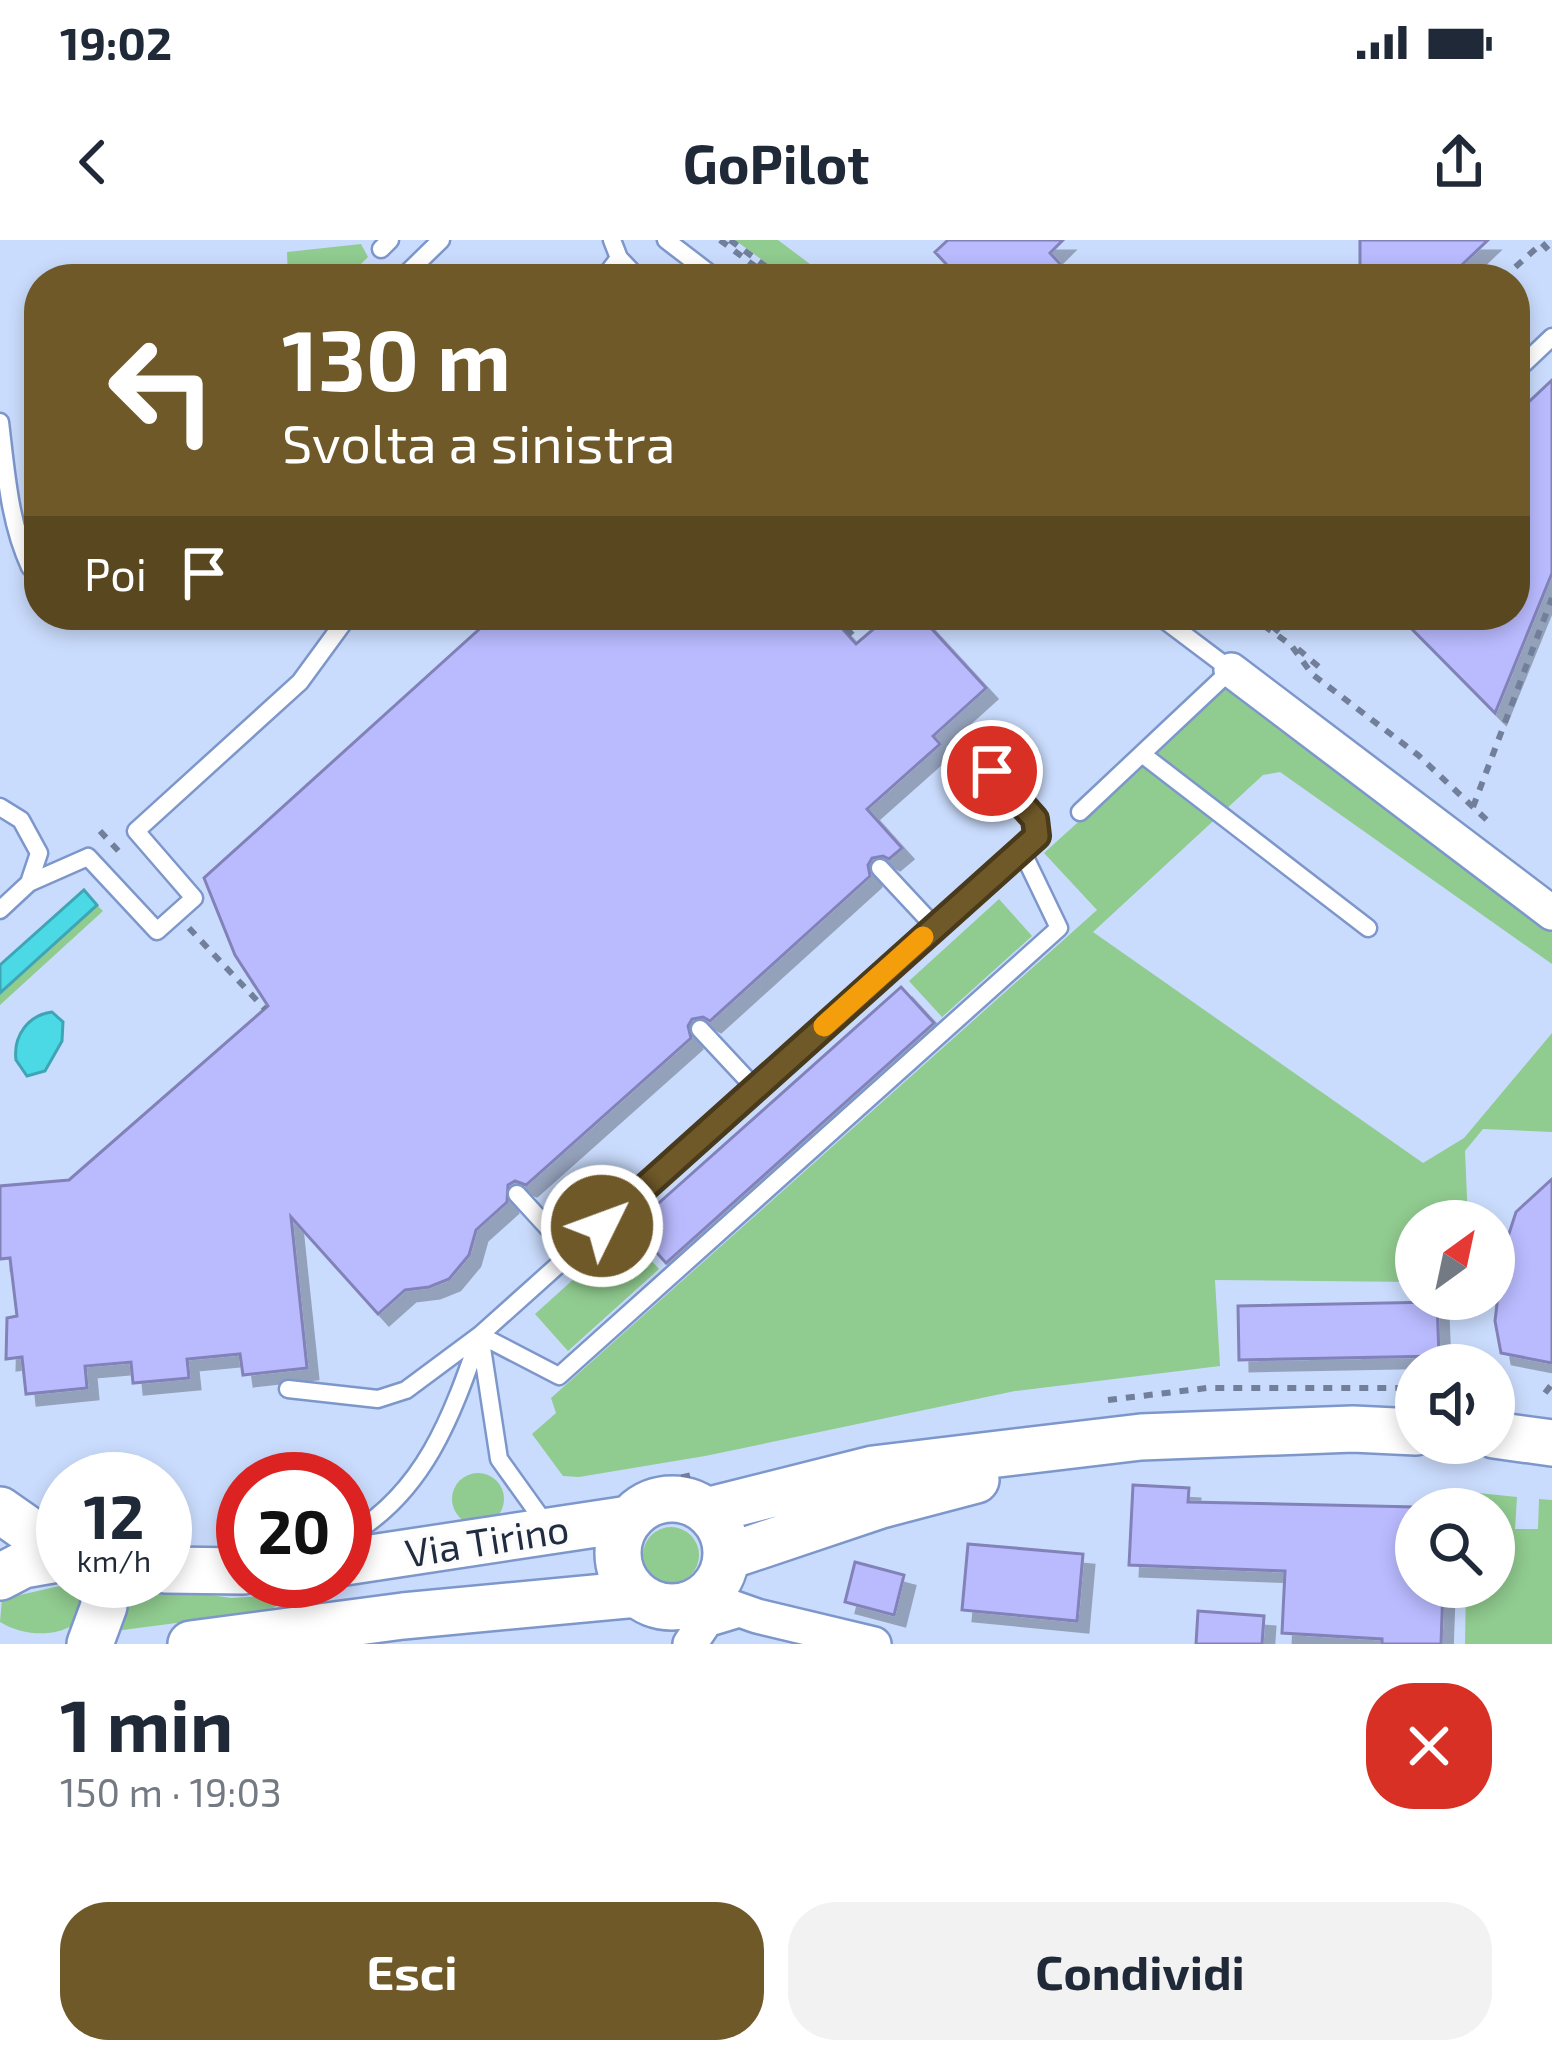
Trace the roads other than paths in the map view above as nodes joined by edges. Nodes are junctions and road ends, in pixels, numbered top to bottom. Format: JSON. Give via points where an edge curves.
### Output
{"nodes":[{"id":1,"x":441,"y":240,"type":"edge"},
{"id":2,"x":666,"y":240,"type":"edge"},
{"id":3,"x":416,"y":264,"type":"edge"},
{"id":4,"x":697,"y":264,"type":"edge"},
{"id":5,"x":1552,"y":337,"type":"edge"},
{"id":6,"x":1530,"y":358,"type":"edge"},
{"id":7,"x":0,"y":422,"type":"edge"},
{"id":8,"x":24,"y":555,"type":"edge"},
{"id":9,"x":338,"y":630,"type":"edge"},
{"id":10,"x":1178,"y":630,"type":"edge"},
{"id":11,"x":1232,"y":670,"type":"junction"},
{"id":12,"x":970,"y":747,"type":"dead end"},
{"id":13,"x":1142,"y":754,"type":"junction"},
{"id":14,"x":0,"y":807,"type":"edge"},
{"id":15,"x":1080,"y":812,"type":"dead end"},
{"id":16,"x":1022,"y":849,"type":"junction"},
{"id":17,"x":880,"y":868,"type":"dead end"},
{"id":18,"x":29,"y":883,"type":"junction"},
{"id":19,"x":0,"y":910,"type":"edge"},
{"id":20,"x":1552,"y":913,"type":"edge"},
{"id":21,"x":935,"y":927,"type":"junction"},
{"id":22,"x":1368,"y":928,"type":"dead end"},
{"id":23,"x":700,"y":1029,"type":"dead end"},
{"id":24,"x":754,"y":1088,"type":"junction"},
{"id":25,"x":517,"y":1194,"type":"dead end"},
{"id":26,"x":571,"y":1253,"type":"junction"},
{"id":27,"x":480,"y":1335,"type":"junction"},
{"id":28,"x":288,"y":1389,"type":"dead end"},
{"id":29,"x":1395,"y":1431,"type":"edge"},
{"id":30,"x":1141,"y":1437,"type":"junction"},
{"id":31,"x":1515,"y":1439,"type":"edge"},
{"id":32,"x":1552,"y":1443,"type":"edge"},
{"id":33,"x":0,"y":1510,"type":"edge"},
{"id":34,"x":706,"y":1511,"type":"junction"},
{"id":35,"x":629,"y":1519,"type":"junction"},
{"id":36,"x":372,"y":1520,"type":"edge"},
{"id":37,"x":551,"y":1532,"type":"junction"},
{"id":38,"x":36,"y":1536,"type":"edge"},
{"id":39,"x":726,"y":1557,"type":"junction"},
{"id":40,"x":372,"y":1558,"type":"edge"},
{"id":41,"x":36,"y":1561,"type":"edge"},
{"id":42,"x":0,"y":1577,"type":"edge"},
{"id":43,"x":637,"y":1594,"type":"junction"},
{"id":44,"x":103,"y":1608,"type":"edge"},
{"id":45,"x":700,"y":1620,"type":"edge"},
{"id":46,"x":405,"y":1630,"type":"edge"},
{"id":47,"x":343,"y":1634,"type":"edge"},
{"id":48,"x":90,"y":1644,"type":"edge"},
{"id":49,"x":191,"y":1644,"type":"edge"},
{"id":50,"x":874,"y":1644,"type":"edge"}],
"edges":[{"from":1,"to":3,"type":"lane"},
{"from":2,"to":4,"type":"lane"},
{"from":5,"to":6,"type":"lane"},
{"from":7,"to":8,"type":"lane"},
{"from":9,"to":18,"type":"lane","via":[[300,682],[136,831],[194,898],[157,931],[88,857]]},
{"from":10,"to":11,"type":"lane"},
{"from":11,"to":13,"type":"lane"},
{"from":11,"to":20,"type":"street"},
{"from":12,"to":16,"type":"lane","via":[[1035,819],[1037,836]]},
{"from":13,"to":15,"type":"lane"},
{"from":13,"to":22,"type":"lane"},
{"from":14,"to":18,"type":"lane","via":[[33,836],[39,854]]},
{"from":16,"to":21,"type":"lane"},
{"from":16,"to":27,"type":"lane","via":[[1059,928],[559,1376]]},
{"from":17,"to":21,"type":"lane"},
{"from":18,"to":19,"type":"lane"},
{"from":21,"to":24,"type":"lane"},
{"from":23,"to":24,"type":"lane"},
{"from":24,"to":26,"type":"lane"},
{"from":25,"to":26,"type":"lane"},
{"from":26,"to":27,"type":"lane"},
{"from":27,"to":28,"type":"lane","via":[[406,1390],[378,1399]]},
{"from":27,"to":36,"type":"lane","via":[[424,1466]]},
{"from":27,"to":37,"type":"lane","via":[[499,1459]]},
{"from":29,"to":30,"type":"street"},
{"from":30,"to":34,"type":"street","via":[[873,1469]]},
{"from":30,"to":39,"type":"street","via":[[881,1505]]},
{"from":31,"to":32,"type":"street"},
{"from":33,"to":38,"type":"street"},
{"from":34,"to":35,"type":"street","via":[[674,1498]]},
{"from":34,"to":39,"type":"street"},
{"from":35,"to":37,"type":"street","name":"Via Tirino"},
{"from":35,"to":43,"type":"street","via":[[617,1550]]},
{"from":37,"to":40,"type":"street","name":"Via Tirino"},
{"from":39,"to":45,"type":"street"},
{"from":41,"to":42,"type":"street"},
{"from":43,"to":45,"type":"street"},
{"from":43,"to":46,"type":"street","name":"Via Tirino"},
{"from":44,"to":48,"type":"street"},
{"from":45,"to":50,"type":"street"},
{"from":46,"to":47,"type":"street","name":"Via Tirino"},
{"from":47,"to":49,"type":"street","name":"Via Tirino"}]}
